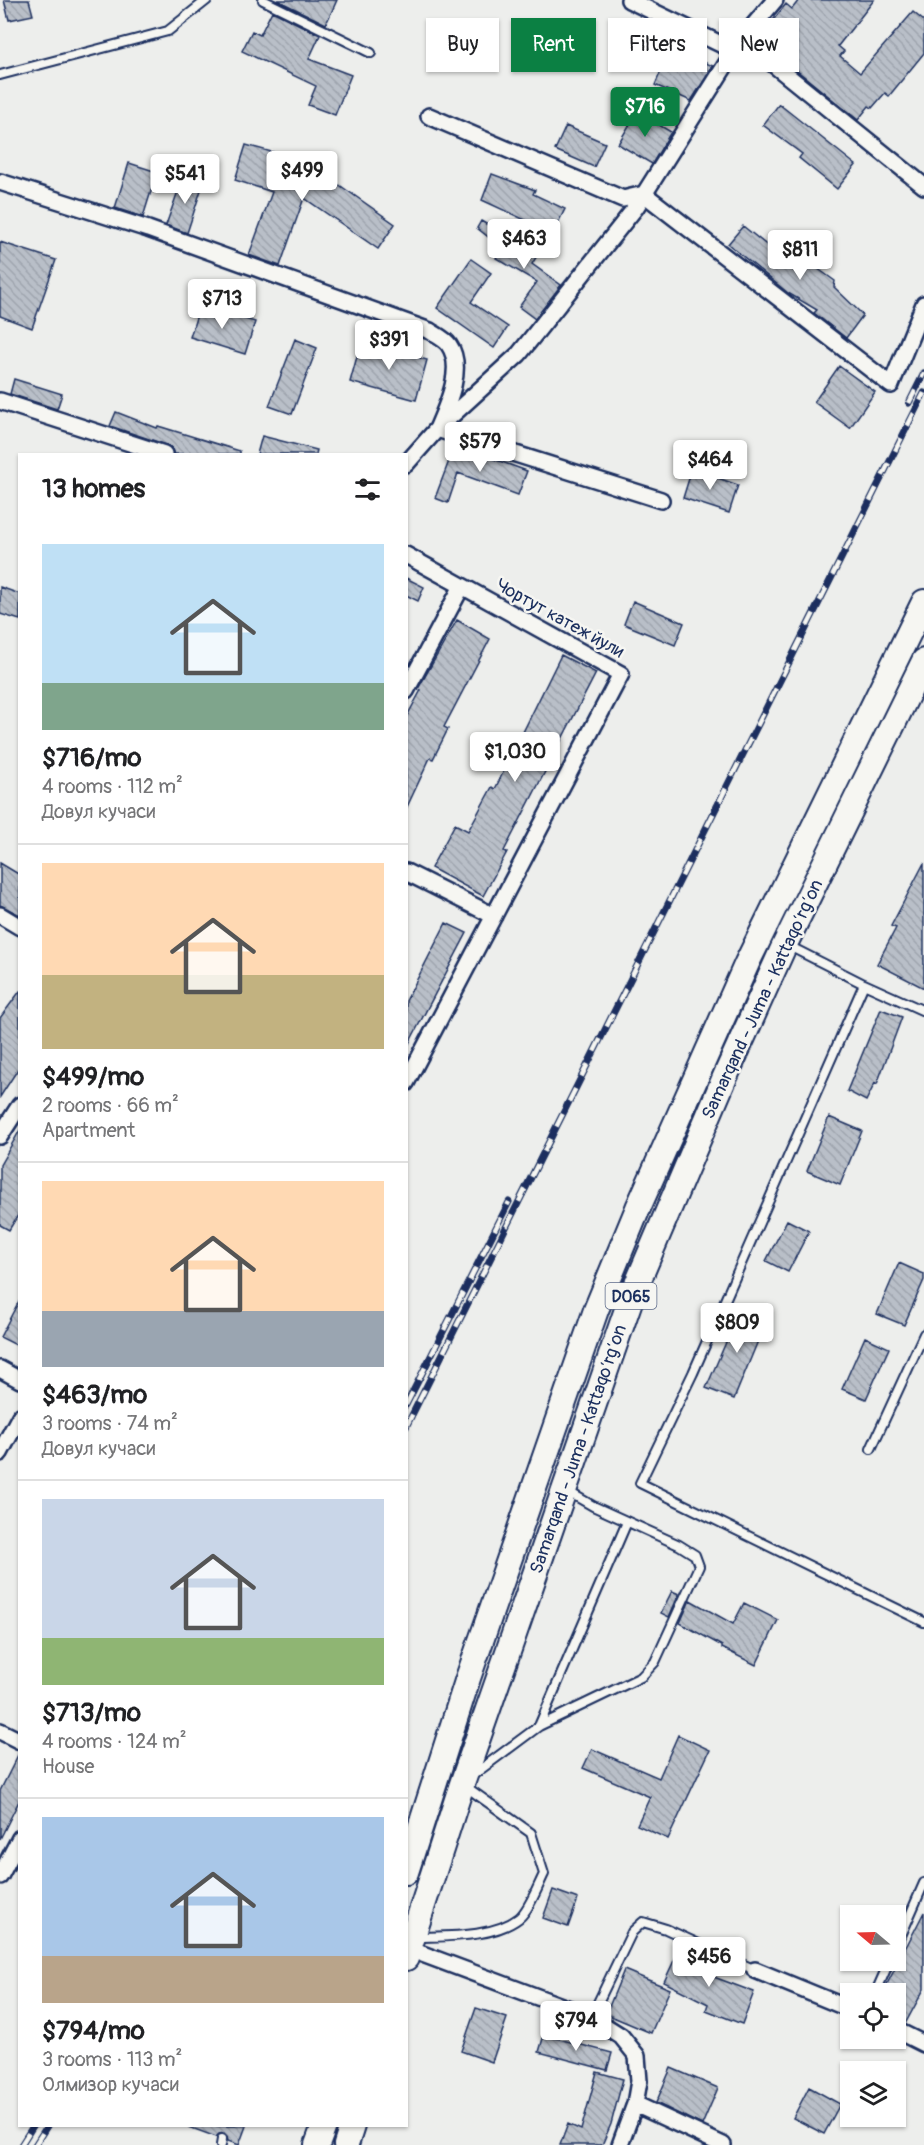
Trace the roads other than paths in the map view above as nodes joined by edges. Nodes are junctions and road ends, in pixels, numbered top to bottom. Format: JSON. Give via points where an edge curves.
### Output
{"nodes":[{"id":1,"x":207,"y":0,"type":"edge"},
{"id":2,"x":263,"y":0,"type":"edge"},
{"id":3,"x":629,"y":0,"type":"edge"},
{"id":4,"x":776,"y":0,"type":"edge"},
{"id":5,"x":761,"y":18,"type":"edge"},
{"id":6,"x":719,"y":37,"type":"edge"},
{"id":7,"x":371,"y":54,"type":"dead end"},
{"id":8,"x":721,"y":72,"type":"edge"},
{"id":9,"x":774,"y":72,"type":"edge"},
{"id":10,"x":0,"y":75,"type":"edge"},
{"id":11,"x":429,"y":116,"type":"dead end"},
{"id":12,"x":0,"y":182,"type":"edge"},
{"id":13,"x":924,"y":186,"type":"edge"},
{"id":14,"x":644,"y":194,"type":"junction"},
{"id":15,"x":924,"y":304,"type":"edge"},
{"id":16,"x":0,"y":401,"type":"edge"},
{"id":17,"x":438,"y":429,"type":"junction"},
{"id":18,"x":161,"y":453,"type":"edge"},
{"id":19,"x":408,"y":462,"type":"edge"},
{"id":20,"x":661,"y":500,"type":"dead end"},
{"id":21,"x":408,"y":556,"type":"edge"},
{"id":22,"x":462,"y":586,"type":"junction"},
{"id":23,"x":924,"y":602,"type":"edge"},
{"id":24,"x":924,"y":661,"type":"edge"},
{"id":25,"x":408,"y":687,"type":"edge"},
{"id":26,"x":868,"y":716,"type":"junction"},
{"id":27,"x":890,"y":728,"type":"junction"},
{"id":28,"x":408,"y":873,"type":"edge"},
{"id":29,"x":0,"y":915,"type":"edge"},
{"id":30,"x":494,"y":916,"type":"junction"},
{"id":31,"x":18,"y":926,"type":"edge"},
{"id":32,"x":785,"y":944,"type":"junction"},
{"id":33,"x":864,"y":984,"type":"junction"},
{"id":34,"x":924,"y":1011,"type":"edge"},
{"id":35,"x":408,"y":1079,"type":"edge"},
{"id":36,"x":18,"y":1108,"type":"edge"},
{"id":37,"x":1,"y":1133,"type":"edge"},
{"id":38,"x":924,"y":1334,"type":"edge"},
{"id":39,"x":0,"y":1369,"type":"edge"},
{"id":40,"x":18,"y":1379,"type":"edge"},
{"id":41,"x":18,"y":1420,"type":"edge"},
{"id":42,"x":871,"y":1449,"type":"dead end"},
{"id":43,"x":0,"y":1453,"type":"edge"},
{"id":44,"x":564,"y":1490,"type":"junction"},
{"id":45,"x":627,"y":1522,"type":"junction"},
{"id":46,"x":924,"y":1622,"type":"edge"},
{"id":47,"x":539,"y":1726,"type":"junction"},
{"id":48,"x":0,"y":1731,"type":"edge"},
{"id":49,"x":18,"y":1740,"type":"edge"},
{"id":50,"x":462,"y":1784,"type":"junction"},
{"id":51,"x":18,"y":1842,"type":"edge"},
{"id":52,"x":408,"y":1866,"type":"edge"},
{"id":53,"x":0,"y":1876,"type":"edge"},
{"id":54,"x":924,"y":1882,"type":"edge"},
{"id":55,"x":906,"y":1924,"type":"edge"},
{"id":56,"x":410,"y":1948,"type":"edge"},
{"id":57,"x":755,"y":1970,"type":"joint"},
{"id":58,"x":840,"y":2005,"type":"edge"},
{"id":59,"x":591,"y":2017,"type":"junction"},
{"id":60,"x":906,"y":2035,"type":"edge"},
{"id":61,"x":924,"y":2044,"type":"edge"},
{"id":62,"x":635,"y":2104,"type":"junction"},
{"id":63,"x":324,"y":2127,"type":"edge"},
{"id":64,"x":352,"y":2127,"type":"edge"},
{"id":65,"x":317,"y":2145,"type":"edge"},
{"id":66,"x":346,"y":2145,"type":"edge"},
{"id":67,"x":620,"y":2145,"type":"edge"},
{"id":68,"x":723,"y":2145,"type":"edge"}],
"edges":[{"from":1,"to":10,"type":"lane","via":[[168,31]]},
{"from":2,"to":7,"type":"lane"},
{"from":3,"to":6,"type":"street"},
{"from":4,"to":5,"type":"street"},
{"from":8,"to":14,"type":"street"},
{"from":9,"to":13,"type":"street"},
{"from":11,"to":14,"type":"street","via":[[622,199]]},
{"from":12,"to":17,"type":"street","via":[[148,229],[430,331],[449,344],[456,362],[452,396]]},
{"from":14,"to":15,"type":"street","via":[[891,386]]},
{"from":14,"to":17,"type":"street","via":[[519,354]]},
{"from":16,"to":18,"type":"street"},
{"from":17,"to":19,"type":"street"},
{"from":17,"to":20,"type":"street"},
{"from":21,"to":22,"type":"street","name":"Чортут катеж йули"},
{"from":22,"to":25,"type":"street"},
{"from":22,"to":30,"type":"street","name":"Чортут катеж йули","via":[[621,674]]},
{"from":23,"to":26,"type":"main road","name":"Samarqand - Juma - Kattaqo‘rg‘on","number":"D065"},
{"from":24,"to":27,"type":"main road","name":"Samarqand - Juma - Kattaqo‘rg‘on","number":"D065"},
{"from":26,"to":27,"type":"main road"},
{"from":26,"to":52,"type":"main road","name":"Samarqand - Juma - Kattaqo‘rg‘on","number":"D065","via":[[747,963],[596,1310],[468,1678]]},
{"from":27,"to":32,"type":"main road","name":"Samarqand - Juma - Kattaqo‘rg‘on","number":"D065"},
{"from":28,"to":30,"type":"street"},
{"from":29,"to":31,"type":"street"},
{"from":30,"to":35,"type":"street","name":"Чортут катеж йули"},
{"from":32,"to":33,"type":"lane"},
{"from":32,"to":44,"type":"main road","name":"Samarqand - Juma - Kattaqo‘rg‘on","number":"D065","via":[[631,1298]]},
{"from":33,"to":34,"type":"lane"},
{"from":33,"to":46,"type":"lane","via":[[693,1373],[640,1483]]},
{"from":36,"to":37,"type":"street"},
{"from":38,"to":42,"type":"lane"},
{"from":39,"to":40,"type":"street"},
{"from":41,"to":43,"type":"street"},
{"from":44,"to":45,"type":"lane"},
{"from":44,"to":50,"type":"main road","name":"Samarqand - Juma - Kattaqo‘rg‘on","number":"D065"},
{"from":45,"to":47,"type":"lane"},
{"from":45,"to":47,"type":"lane","via":[[679,1545],[695,1555],[699,1566],[656,1662],[641,1677]]},
{"from":47,"to":50,"type":"lane"},
{"from":48,"to":49,"type":"street"},
{"from":50,"to":56,"type":"main road","name":"Samarqand - Juma - Kattaqo‘rg‘on","number":"D065"},
{"from":50,"to":56,"type":"lane","via":[[531,1833],[544,1874],[519,1918],[492,1931]]},
{"from":51,"to":53,"type":"street"},
{"from":54,"to":55,"type":"lane"},
{"from":56,"to":59,"type":"street"},
{"from":57,"to":58,"type":"street"},
{"from":57,"to":59,"type":"lane","via":[[643,1922],[632,1932]]},
{"from":59,"to":62,"type":"street","via":[[621,2036],[637,2056],[639,2081]]},
{"from":60,"to":61,"type":"street"},
{"from":62,"to":67,"type":"street"},
{"from":62,"to":68,"type":"street"},
{"from":63,"to":65,"type":"main road"},
{"from":64,"to":66,"type":"main road"}]}
